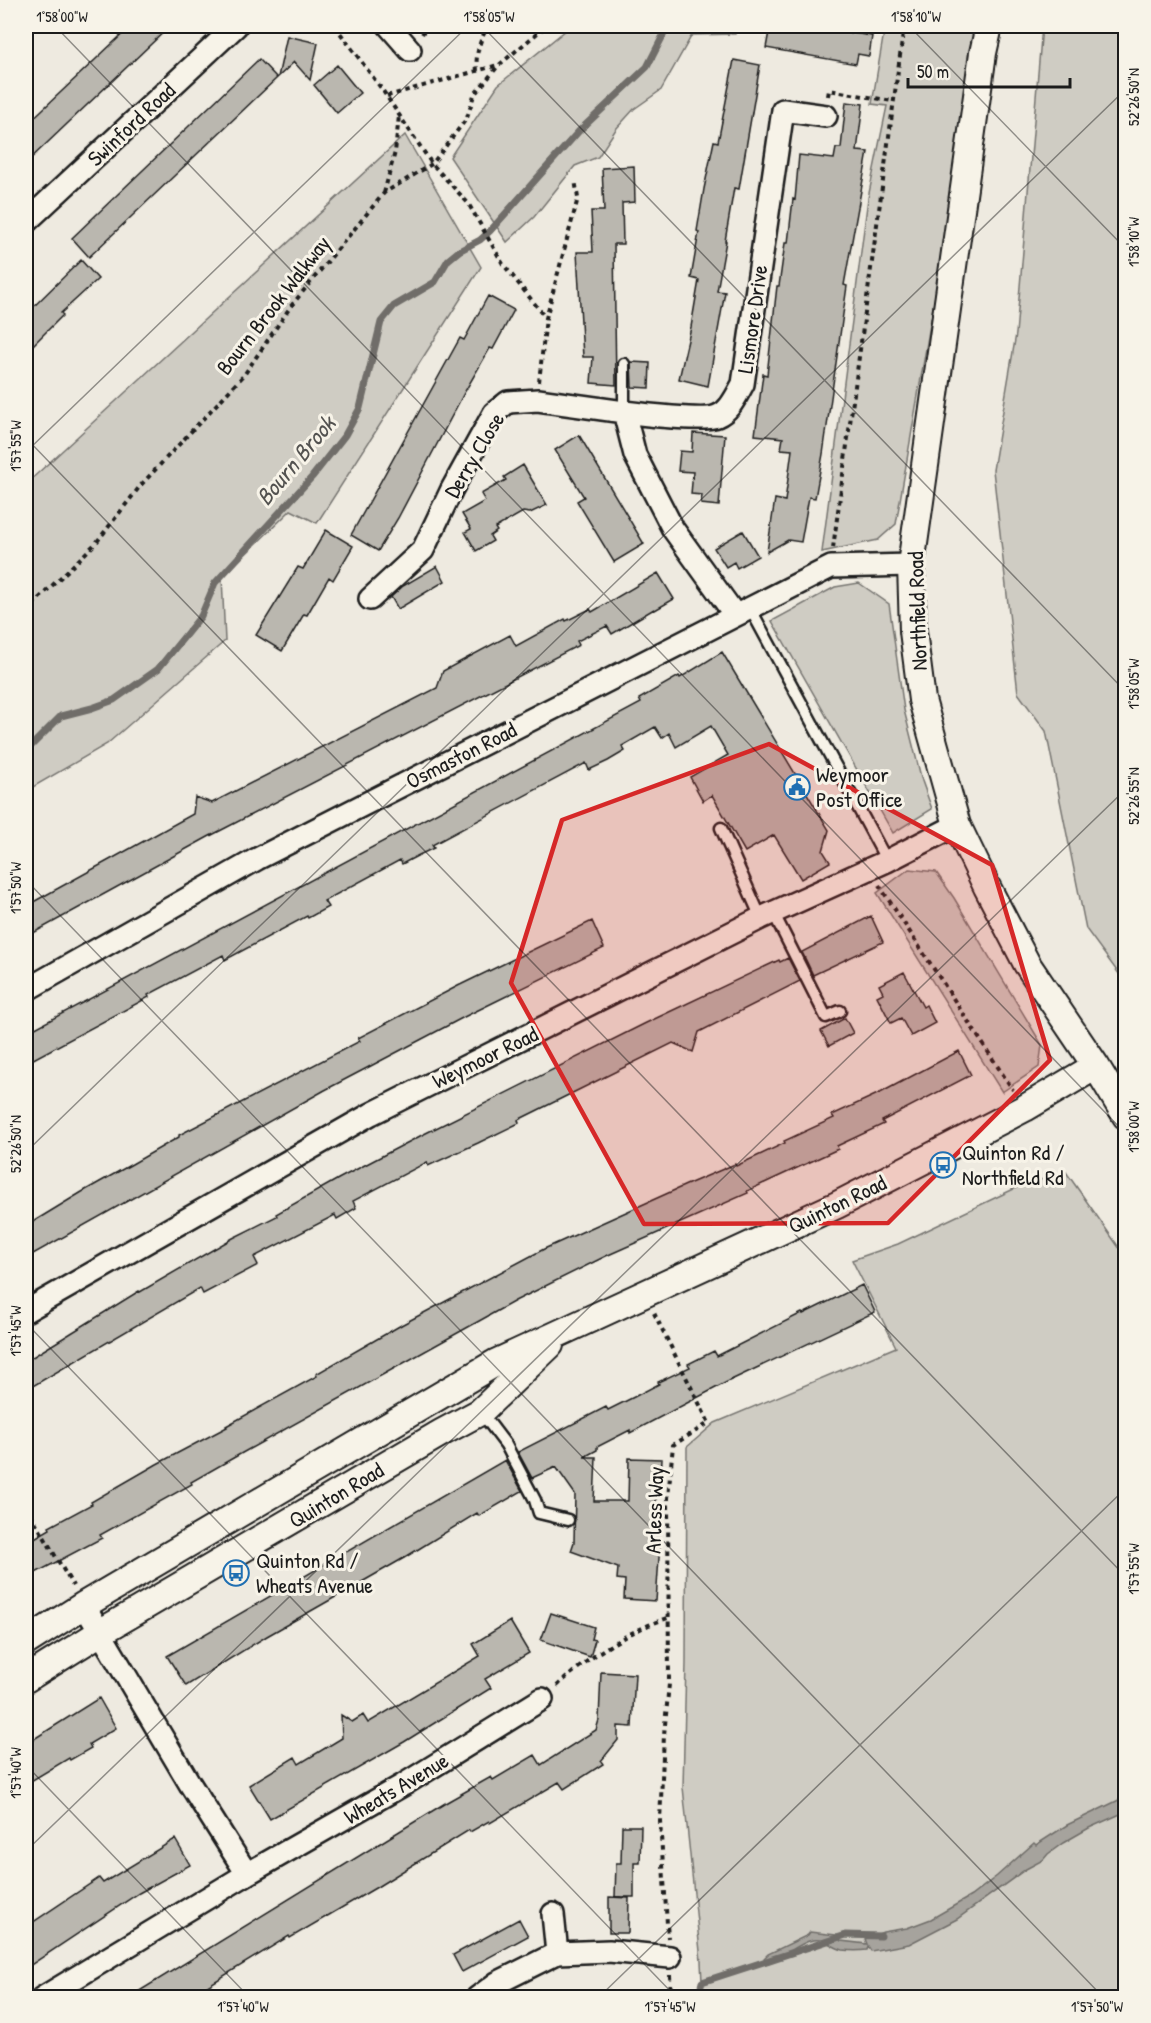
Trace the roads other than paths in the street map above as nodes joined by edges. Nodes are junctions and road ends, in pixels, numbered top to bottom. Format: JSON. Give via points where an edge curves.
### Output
{"nodes":[{"id":1,"x":236,"y":26,"type":"edge"},
{"id":2,"x":389,"y":26,"type":"edge"},
{"id":3,"x":989,"y":26,"type":"edge"},
{"id":4,"x":410,"y":50,"type":"dead end"},
{"id":5,"x":826,"y":116,"type":"road end"},
{"id":6,"x":26,"y":222,"type":"edge"},
{"id":7,"x":624,"y":364,"type":"dead end"},
{"id":8,"x":624,"y":412,"type":"junction"},
{"id":9,"x":911,"y":566,"type":"junction"},
{"id":10,"x":370,"y":599,"type":"dead end"},
{"id":11,"x":742,"y":612,"type":"junction"},
{"id":12,"x":957,"y":825,"type":"junction"},
{"id":13,"x":721,"y":828,"type":"dead end"},
{"id":14,"x":878,"y":865,"type":"junction"},
{"id":15,"x":767,"y":916,"type":"junction"},
{"id":16,"x":26,"y":990,"type":"edge"},
{"id":17,"x":840,"y":1011,"type":"dead end"},
{"id":18,"x":1096,"y":1066,"type":"junction"},
{"id":19,"x":1125,"y":1116,"type":"edge"},
{"id":20,"x":26,"y":1311,"type":"edge"},
{"id":21,"x":570,"y":1327,"type":"junction"},
{"id":22,"x":480,"y":1412,"type":"junction"},
{"id":23,"x":567,"y":1520,"type":"dead end"},
{"id":24,"x":84,"y":1605,"type":"junction"},
{"id":25,"x":101,"y":1632,"type":"junction"},
{"id":26,"x":26,"y":1642,"type":"edge"},
{"id":27,"x":26,"y":1679,"type":"edge"},
{"id":28,"x":543,"y":1699,"type":"road end"},
{"id":29,"x":247,"y":1874,"type":"junction"},
{"id":30,"x":553,"y":1914,"type":"dead end"},
{"id":31,"x":557,"y":1953,"type":"junction"},
{"id":32,"x":670,"y":1957,"type":"road end"},
{"id":33,"x":42,"y":1998,"type":"edge"},
{"id":34,"x":477,"y":1998,"type":"edge"}],
"edges":[{"from":1,"to":6,"type":"street","name":"Swinford Road"},
{"from":2,"to":4,"type":"street"},
{"from":3,"to":9,"type":"street","name":"Northfield Road"},
{"from":5,"to":8,"type":"street","name":"Lismore Drive","via":[[783,110],[743,384],[732,404],[716,417]]},
{"from":7,"to":8,"type":"lane"},
{"from":8,"to":10,"type":"street","name":"Derry Close","via":[[538,400],[508,402],[494,413],[423,550]]},
{"from":8,"to":11,"type":"street","via":[[635,455],[673,529]]},
{"from":9,"to":11,"type":"street","name":"Osmaston Road","via":[[831,567]]},
{"from":9,"to":12,"type":"street","name":"Northfield Road","via":[[913,631],[922,700]]},
{"from":11,"to":14,"type":"lane"},
{"from":11,"to":16,"type":"street","name":"Osmaston Road","via":[[257,859]]},
{"from":12,"to":14,"type":"street","name":"Weymoor Road"},
{"from":12,"to":18,"type":"street","name":"Northfield Road","via":[[1028,964]]},
{"from":13,"to":15,"type":"lane"},
{"from":14,"to":15,"type":"street","name":"Weymoor Road"},
{"from":15,"to":17,"type":"lane","via":[[826,1017]]},
{"from":15,"to":20,"type":"street","name":"Weymoor Road","via":[[371,1114]]},
{"from":18,"to":19,"type":"street","name":"Northfield Road"},
{"from":18,"to":21,"type":"street","name":"Quinton Road","via":[[1025,1108],[837,1206]]},
{"from":21,"to":22,"type":"street","name":"Quinton Road"},
{"from":21,"to":24,"type":"street","name":"Quinton Road","via":[[497,1362]]},
{"from":22,"to":23,"type":"lane","via":[[506,1445],[539,1513]]},
{"from":22,"to":25,"type":"street","name":"Quinton Road"},
{"from":24,"to":25,"type":"street"},
{"from":24,"to":26,"type":"street","name":"Quinton Road"},
{"from":25,"to":27,"type":"street","name":"Quinton Road"},
{"from":25,"to":29,"type":"street"},
{"from":28,"to":29,"type":"street","name":"Wheats Avenue"},
{"from":29,"to":33,"type":"street","name":"Wheats Avenue"},
{"from":30,"to":31,"type":"street"},
{"from":31,"to":32,"type":"street","via":[[609,1951]]},
{"from":31,"to":34,"type":"street","via":[[497,1983]]}]}
